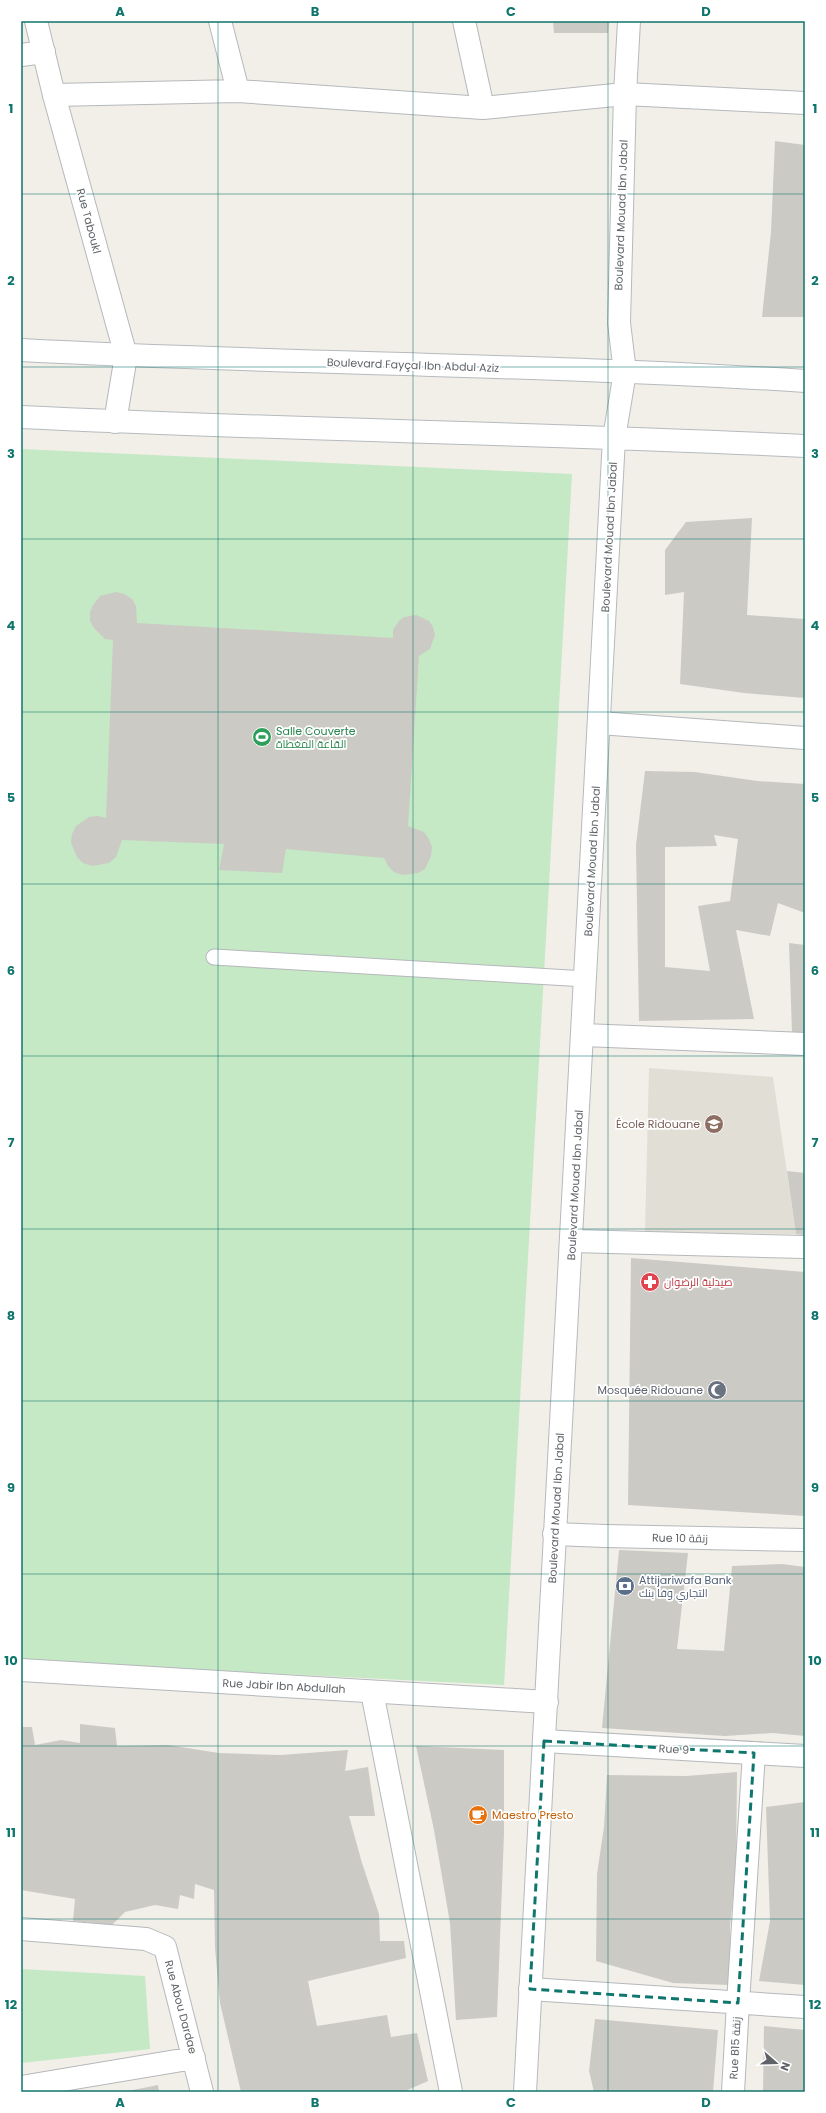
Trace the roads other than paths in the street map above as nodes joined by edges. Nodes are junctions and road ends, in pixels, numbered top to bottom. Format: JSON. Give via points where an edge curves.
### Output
{"nodes":[{"id":1,"x":36,"y":21,"type":"edge"},
{"id":2,"x":220,"y":21,"type":"edge"},
{"id":3,"x":464,"y":21,"type":"edge"},
{"id":4,"x":629,"y":21,"type":"edge"},
{"id":5,"x":44,"y":52,"type":"junction"},
{"id":6,"x":21,"y":55,"type":"edge"},
{"id":7,"x":238,"y":91,"type":"junction"},
{"id":8,"x":625,"y":94,"type":"junction"},
{"id":9,"x":54,"y":95,"type":"junction"},
{"id":10,"x":805,"y":102,"type":"edge"},
{"id":11,"x":483,"y":108,"type":"junction"},
{"id":12,"x":21,"y":350,"type":"edge"},
{"id":13,"x":126,"y":356,"type":"junction"},
{"id":14,"x":624,"y":372,"type":"junction"},
{"id":15,"x":805,"y":381,"type":"edge"},
{"id":16,"x":21,"y":417,"type":"edge"},
{"id":17,"x":115,"y":422,"type":"junction"},
{"id":18,"x":614,"y":438,"type":"junction"},
{"id":19,"x":805,"y":446,"type":"edge"},
{"id":20,"x":600,"y":723,"type":"junction"},
{"id":21,"x":805,"y":738,"type":"edge"},
{"id":22,"x":214,"y":957,"type":"dead end"},
{"id":23,"x":586,"y":978,"type":"junction"},
{"id":24,"x":583,"y":1035,"type":"junction"},
{"id":25,"x":805,"y":1044,"type":"edge"},
{"id":26,"x":572,"y":1241,"type":"junction"},
{"id":27,"x":805,"y":1247,"type":"edge"},
{"id":28,"x":554,"y":1534,"type":"junction"},
{"id":29,"x":805,"y":1540,"type":"edge"},
{"id":30,"x":21,"y":1670,"type":"edge"},
{"id":31,"x":372,"y":1692,"type":"junction"},
{"id":32,"x":547,"y":1702,"type":"junction"},
{"id":33,"x":544,"y":1741,"type":"junction"},
{"id":34,"x":754,"y":1753,"type":"junction"},
{"id":35,"x":805,"y":1756,"type":"edge"},
{"id":36,"x":21,"y":1929,"type":"edge"},
{"id":37,"x":530,"y":1989,"type":"junction"},
{"id":38,"x":738,"y":2003,"type":"junction"},
{"id":39,"x":805,"y":2007,"type":"edge"},
{"id":40,"x":194,"y":2058,"type":"junction"},
{"id":41,"x":21,"y":2087,"type":"edge"},
{"id":42,"x":202,"y":2092,"type":"edge"},
{"id":43,"x":450,"y":2092,"type":"edge"},
{"id":44,"x":525,"y":2092,"type":"edge"},
{"id":45,"x":733,"y":2092,"type":"edge"}],
"edges":[{"from":1,"to":5,"type":"street","name":"Rue Taboukl"},
{"from":2,"to":7,"type":"street"},
{"from":3,"to":11,"type":"street"},
{"from":4,"to":8,"type":"street","name":"Boulevard Mouad Ibn Jabal"},
{"from":5,"to":6,"type":"street"},
{"from":5,"to":9,"type":"street","name":"Rue Taboukl"},
{"from":7,"to":9,"type":"street"},
{"from":7,"to":11,"type":"street"},
{"from":8,"to":10,"type":"street"},
{"from":8,"to":11,"type":"street"},
{"from":8,"to":14,"type":"street","name":"Boulevard Mouad Ibn Jabal","via":[[618,323]]},
{"from":9,"to":13,"type":"street","name":"Rue Taboukl"},
{"from":12,"to":13,"type":"street","name":"Boulevard Fayçal Ibn Abdul Aziz"},
{"from":13,"to":14,"type":"street","name":"Boulevard Fayçal Ibn Abdul Aziz"},
{"from":13,"to":17,"type":"street","name":"Rue Taboukl"},
{"from":14,"to":15,"type":"street","name":"Boulevard Fayçal Ibn Abdul Aziz"},
{"from":14,"to":18,"type":"street","name":"Boulevard Mouad Ibn Jabal"},
{"from":16,"to":17,"type":"street"},
{"from":17,"to":18,"type":"street"},
{"from":18,"to":19,"type":"street"},
{"from":18,"to":20,"type":"street","name":"Boulevard Mouad Ibn Jabal"},
{"from":20,"to":21,"type":"street"},
{"from":20,"to":23,"type":"street","name":"Boulevard Mouad Ibn Jabal"},
{"from":22,"to":23,"type":"lane"},
{"from":23,"to":24,"type":"street","name":"Boulevard Mouad Ibn Jabal"},
{"from":24,"to":25,"type":"street"},
{"from":24,"to":26,"type":"street","name":"Boulevard Mouad Ibn Jabal"},
{"from":26,"to":27,"type":"street"},
{"from":26,"to":28,"type":"street","name":"Boulevard Mouad Ibn Jabal"},
{"from":28,"to":29,"type":"street","name":"Rue 10 زنقة"},
{"from":28,"to":32,"type":"street","name":"Boulevard Mouad Ibn Jabal"},
{"from":30,"to":31,"type":"street","name":"Rue Jabir Ibn Abdullah"},
{"from":31,"to":32,"type":"street","name":"Rue Jabir Ibn Abdullah"},
{"from":31,"to":43,"type":"street"},
{"from":32,"to":33,"type":"street","name":"Boulevard Mouad Ibn Jabal"},
{"from":33,"to":34,"type":"street","name":"Rue 9"},
{"from":33,"to":37,"type":"street","name":"Boulevard Mouad Ibn Jabal"},
{"from":34,"to":35,"type":"street","name":"Rue 9"},
{"from":34,"to":38,"type":"street","name":"Rue B15 زنقة"},
{"from":36,"to":40,"type":"street","name":"Rue Abou Dardae","via":[[146,1939],[165,1947]]},
{"from":37,"to":38,"type":"street"},
{"from":37,"to":44,"type":"street","name":"Boulevard Mouad Ibn Jabal"},
{"from":38,"to":39,"type":"street"},
{"from":38,"to":45,"type":"street","name":"Rue B15 زنقة"},
{"from":40,"to":41,"type":"street"},
{"from":40,"to":42,"type":"street","name":"Rue Abou Dardae"}]}
